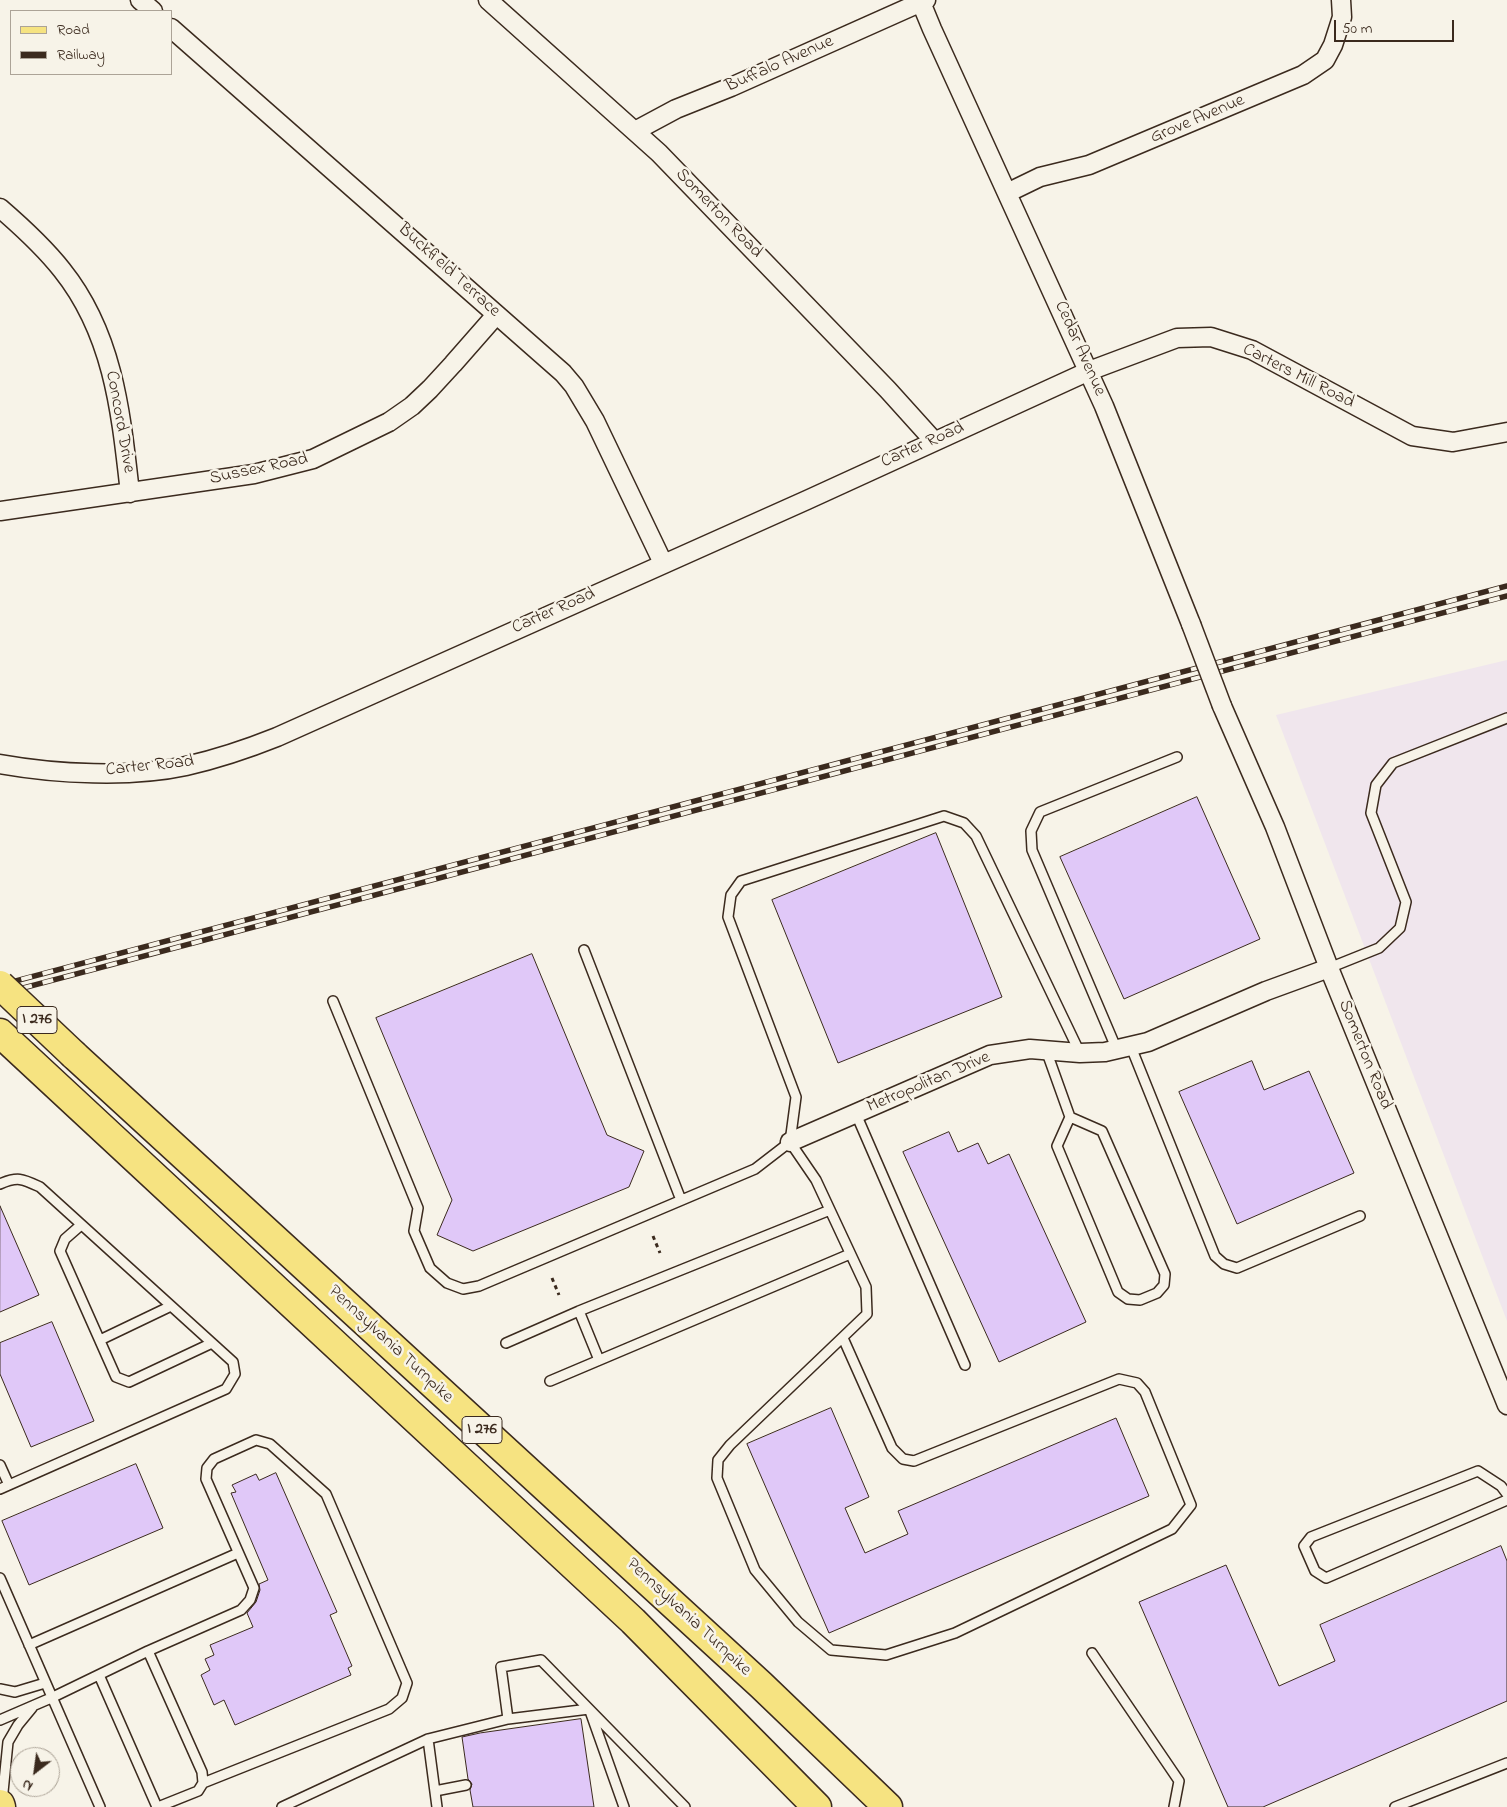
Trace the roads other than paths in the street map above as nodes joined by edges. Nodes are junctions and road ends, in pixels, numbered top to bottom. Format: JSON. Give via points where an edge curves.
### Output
{"nodes":[{"id":1,"x":140,"y":0,"type":"edge"},
{"id":2,"x":488,"y":0,"type":"edge"},
{"id":3,"x":1341,"y":0,"type":"edge"},
{"id":4,"x":922,"y":1,"type":"edge"},
{"id":5,"x":152,"y":10,"type":"edge"},
{"id":6,"x":172,"y":29,"type":"edge"},
{"id":7,"x":634,"y":131,"type":"junction"},
{"id":8,"x":1007,"y":192,"type":"junction"},
{"id":9,"x":0,"y":208,"type":"edge"},
{"id":10,"x":496,"y":314,"type":"junction"},
{"id":11,"x":1089,"y":372,"type":"junction"},
{"id":12,"x":1507,"y":432,"type":"edge"},
{"id":13,"x":934,"y":441,"type":"junction"},
{"id":14,"x":130,"y":493,"type":"junction"},
{"id":15,"x":0,"y":511,"type":"edge"},
{"id":16,"x":663,"y":563,"type":"junction"},
{"id":17,"x":1222,"y":706,"type":"joint"},
{"id":18,"x":1507,"y":718,"type":"edge"},
{"id":19,"x":1177,"y":757,"type":"dead end"},
{"id":20,"x":0,"y":764,"type":"edge"},
{"id":21,"x":584,"y":950,"type":"dead end"},
{"id":22,"x":1329,"y":968,"type":"junction"},
{"id":23,"x":0,"y":985,"type":"edge"},
{"id":24,"x":333,"y":1002,"type":"dead end"},
{"id":25,"x":0,"y":1033,"type":"edge"},
{"id":26,"x":1124,"y":1049,"type":"junction"},
{"id":27,"x":1046,"y":1050,"type":"junction"},
{"id":28,"x":1080,"y":1053,"type":"junction"},
{"id":29,"x":856,"y":1114,"type":"junction"},
{"id":30,"x":1070,"y":1117,"type":"junction"},
{"id":31,"x":790,"y":1142,"type":"junction"},
{"id":32,"x":0,"y":1184,"type":"edge"},
{"id":33,"x":681,"y":1200,"type":"junction"},
{"id":34,"x":830,"y":1210,"type":"junction"},
{"id":35,"x":1360,"y":1216,"type":"dead end"},
{"id":36,"x":82,"y":1225,"type":"junction"},
{"id":37,"x":850,"y":1254,"type":"junction"},
{"id":38,"x":170,"y":1306,"type":"junction"},
{"id":39,"x":579,"y":1312,"type":"junction"},
{"id":40,"x":843,"y":1338,"type":"junction"},
{"id":41,"x":100,"y":1340,"type":"junction"},
{"id":42,"x":212,"y":1343,"type":"junction"},
{"id":43,"x":506,"y":1343,"type":"dead end"},
{"id":44,"x":599,"y":1360,"type":"junction"},
{"id":45,"x":965,"y":1364,"type":"dead end"},
{"id":46,"x":550,"y":1381,"type":"dead end"},
{"id":47,"x":1507,"y":1405,"type":"edge"},
{"id":48,"x":0,"y":1465,"type":"edge"},
{"id":49,"x":4,"y":1487,"type":"edge"},
{"id":50,"x":1507,"y":1494,"type":"edge"},
{"id":51,"x":1507,"y":1500,"type":"edge"},
{"id":52,"x":238,"y":1553,"type":"junction"},
{"id":53,"x":0,"y":1578,"type":"edge"},
{"id":54,"x":29,"y":1646,"type":"junction"},
{"id":55,"x":148,"y":1651,"type":"junction"},
{"id":56,"x":1092,"y":1652,"type":"dead end"},
{"id":57,"x":99,"y":1675,"type":"junction"},
{"id":58,"x":45,"y":1683,"type":"junction"},
{"id":59,"x":0,"y":1689,"type":"edge"},
{"id":60,"x":51,"y":1698,"type":"junction"},
{"id":61,"x":34,"y":1706,"type":"junction"},
{"id":62,"x":589,"y":1709,"type":"junction"},
{"id":63,"x":508,"y":1719,"type":"junction"},
{"id":64,"x":0,"y":1720,"type":"edge"},
{"id":65,"x":428,"y":1739,"type":"junction"},
{"id":66,"x":1507,"y":1763,"type":"edge"},
{"id":67,"x":204,"y":1783,"type":"junction"},
{"id":68,"x":466,"y":1785,"type":"dead end"},
{"id":69,"x":435,"y":1791,"type":"junction"},
{"id":70,"x":1,"y":1806,"type":"edge"},
{"id":71,"x":100,"y":1807,"type":"edge"},
{"id":72,"x":158,"y":1807,"type":"edge"},
{"id":73,"x":282,"y":1807,"type":"edge"},
{"id":74,"x":437,"y":1807,"type":"edge"},
{"id":75,"x":624,"y":1807,"type":"edge"},
{"id":76,"x":685,"y":1807,"type":"edge"},
{"id":77,"x":817,"y":1807,"type":"edge"},
{"id":78,"x":888,"y":1807,"type":"edge"},
{"id":79,"x":1174,"y":1807,"type":"edge"},
{"id":80,"x":1395,"y":1807,"type":"edge"}],
"edges":[{"from":1,"to":5,"type":"street"},
{"from":2,"to":7,"type":"street","name":"Somerton Road"},
{"from":3,"to":8,"type":"street","name":"Grove Avenue","via":[[1342,17],[1333,45],[1325,60],[1303,75],[1089,165],[1040,177]]},
{"from":4,"to":7,"type":"street","name":"Buffalo Avenue","via":[[676,109]]},
{"from":4,"to":8,"type":"street","name":"Cedar Avenue"},
{"from":6,"to":10,"type":"street","name":"Buckfield Terrace"},
{"from":7,"to":13,"type":"street","name":"Somerton Road"},
{"from":8,"to":11,"type":"street","name":"Cedar Avenue"},
{"from":9,"to":14,"type":"street","name":"Concord Drive","via":[[62,270],[93,322],[114,377]]},
{"from":10,"to":14,"type":"street","name":"Sussex Road","via":[[412,406],[345,445],[279,469]]},
{"from":10,"to":16,"type":"street","name":"Buckfield Terrace","via":[[574,386],[595,421]]},
{"from":11,"to":12,"type":"street","name":"Carters Mill Road","via":[[1177,338],[1211,337],[1252,350],[1412,436],[1453,442]]},
{"from":11,"to":13,"type":"street","name":"Carter Road"},
{"from":11,"to":17,"type":"street","name":"Cedar Avenue","bridge":true},
{"from":13,"to":16,"type":"street","name":"Carter Road"},
{"from":14,"to":15,"type":"street","name":"Sussex Road"},
{"from":16,"to":20,"type":"street","name":"Carter Road","via":[[277,738],[216,758],[137,772],[37,770]]},
{"from":17,"to":22,"type":"street","name":"Somerton Road","via":[[1275,827]]},
{"from":18,"to":22,"type":"lane","via":[[1393,763],[1376,785],[1371,813],[1406,902],[1400,928],[1379,948]]},
{"from":19,"to":26,"type":"lane","via":[[1040,812],[1031,831],[1032,850]]},
{"from":21,"to":33,"type":"lane"},
{"from":22,"to":26,"type":"street","name":"Metropolitan Drive"},
{"from":22,"to":47,"type":"street","name":"Somerton Road"},
{"from":23,"to":78,"type":"highway","name":"Pennsylvania Turnpike","number":"I 276","bridge":true,"via":[[753,1678]]},
{"from":24,"to":33,"type":"lane","via":[[418,1208],[414,1231],[430,1268],[447,1283],[463,1289],[479,1286]]},
{"from":25,"to":77,"type":"highway","name":"Pennsylvania Turnpike","number":"I 276","via":[[633,1621]]},
{"from":26,"to":28,"type":"street","name":"Metropolitan Drive"},
{"from":26,"to":35,"type":"lane","via":[[1215,1256],[1224,1264],[1237,1268]]},
{"from":27,"to":28,"type":"street","name":"Metropolitan Drive"},
{"from":27,"to":29,"type":"street","name":"Metropolitan Drive","via":[[990,1055]]},
{"from":27,"to":30,"type":"lane"},
{"from":28,"to":31,"type":"lane","via":[[976,836],[964,823],[944,816],[740,881],[731,895],[728,916],[796,1097]]},
{"from":29,"to":31,"type":"street","name":"Metropolitan Drive"},
{"from":29,"to":45,"type":"lane"},
{"from":30,"to":30,"type":"lane","via":[[1057,1146],[1118,1292],[1128,1299],[1140,1300],[1158,1293],[1164,1285],[1165,1274],[1102,1131]]},
{"from":31,"to":33,"type":"lane","via":[[755,1169]]},
{"from":31,"to":34,"type":"lane","via":[[816,1180]]},
{"from":32,"to":36,"type":"lane","via":[[13,1178],[24,1179],[40,1187]]},
{"from":34,"to":37,"type":"lane"},
{"from":34,"to":39,"type":"lane"},
{"from":36,"to":38,"type":"lane"},
{"from":36,"to":41,"type":"lane","via":[[65,1239],[60,1251]]},
{"from":37,"to":40,"type":"lane","via":[[866,1287],[867,1314]]},
{"from":37,"to":44,"type":"lane"},
{"from":38,"to":41,"type":"lane"},
{"from":38,"to":42,"type":"lane"},
{"from":39,"to":43,"type":"lane"},
{"from":39,"to":44,"type":"lane"},
{"from":40,"to":40,"type":"lane","via":[[730,1445],[718,1460],[717,1478],[754,1570],[798,1622],[831,1650],[886,1655],[956,1633],[1172,1530],[1191,1505],[1145,1392],[1137,1383],[1119,1379],[914,1461],[903,1459],[892,1448]]},
{"from":41,"to":42,"type":"lane","via":[[116,1377],[129,1382]]},
{"from":42,"to":49,"type":"lane","via":[[233,1362],[234,1374],[226,1389]]},
{"from":44,"to":46,"type":"lane"},
{"from":48,"to":49,"type":"lane"},
{"from":50,"to":51,"type":"lane","via":[[1501,1486],[1478,1471],[1311,1537],[1304,1546],[1314,1571],[1326,1578]]},
{"from":52,"to":54,"type":"lane"},
{"from":52,"to":55,"type":"lane","via":[[254,1588],[250,1600],[241,1610]]},
{"from":52,"to":67,"type":"lane","via":[[206,1480],[207,1468],[214,1459],[256,1440],[270,1444],[326,1494],[407,1683],[402,1698],[390,1709]]},
{"from":53,"to":54,"type":"lane"},
{"from":54,"to":58,"type":"lane"},
{"from":55,"to":57,"type":"lane"},
{"from":55,"to":67,"type":"lane"},
{"from":56,"to":79,"type":"lane","via":[[1178,1781]]},
{"from":57,"to":60,"type":"lane"},
{"from":57,"to":72,"type":"lane"},
{"from":58,"to":59,"type":"lane","via":[[14,1692]]},
{"from":58,"to":60,"type":"lane"},
{"from":60,"to":61,"type":"lane"},
{"from":60,"to":71,"type":"lane"},
{"from":61,"to":64,"type":"lane"},
{"from":61,"to":70,"type":"lane","via":[[8,1742]]},
{"from":62,"to":63,"type":"lane"},
{"from":62,"to":63,"type":"lane","via":[[541,1660],[500,1667]]},
{"from":62,"to":75,"type":"lane"},
{"from":62,"to":76,"type":"lane"},
{"from":63,"to":65,"type":"lane"},
{"from":65,"to":69,"type":"lane"},
{"from":65,"to":73,"type":"lane"},
{"from":66,"to":80,"type":"lane"},
{"from":67,"to":72,"type":"lane","via":[[198,1791]]},
{"from":68,"to":69,"type":"lane"},
{"from":69,"to":74,"type":"lane"}]}
